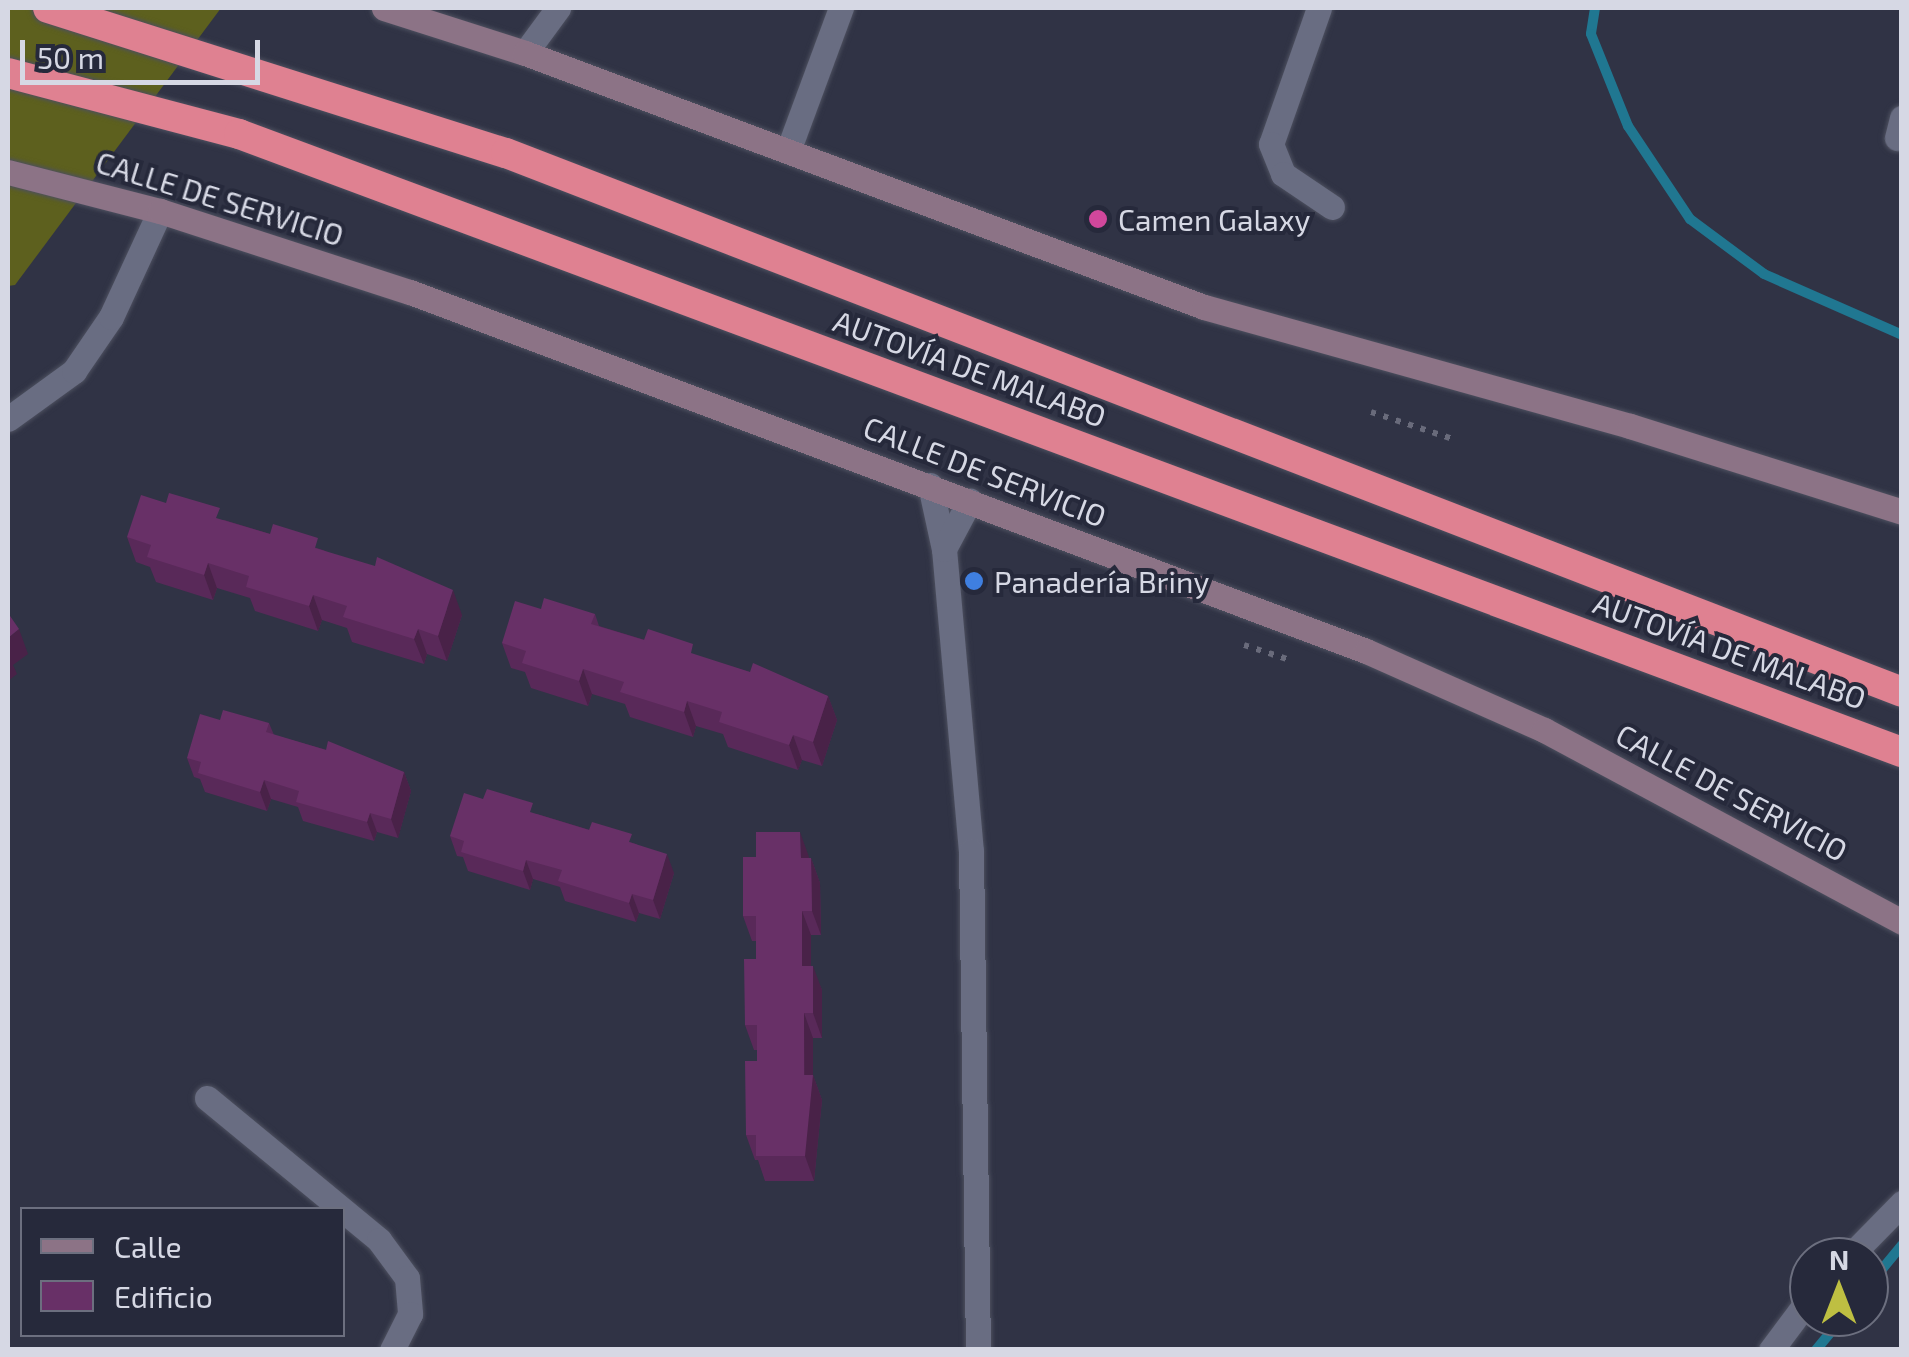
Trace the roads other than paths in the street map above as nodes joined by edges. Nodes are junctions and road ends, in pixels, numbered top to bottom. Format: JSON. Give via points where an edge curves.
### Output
{"nodes":[{"id":1,"x":48,"y":8,"type":"edge"},
{"id":2,"x":384,"y":8,"type":"edge"},
{"id":3,"x":558,"y":8,"type":"edge"},
{"id":4,"x":841,"y":8,"type":"edge"},
{"id":5,"x":1318,"y":8,"type":"edge"},
{"id":6,"x":525,"y":53,"type":"junction"},
{"id":7,"x":8,"y":72,"type":"edge"},
{"id":8,"x":788,"y":151,"type":"junction"},
{"id":9,"x":8,"y":172,"type":"edge"},
{"id":10,"x":1332,"y":207,"type":"dead end"},
{"id":11,"x":160,"y":211,"type":"junction"},
{"id":12,"x":8,"y":419,"type":"edge"},
{"id":13,"x":930,"y":485,"type":"junction"},
{"id":14,"x":970,"y":500,"type":"junction"},
{"id":15,"x":1902,"y":512,"type":"edge"},
{"id":16,"x":944,"y":548,"type":"junction"},
{"id":17,"x":1902,"y":692,"type":"edge"},
{"id":18,"x":1902,"y":752,"type":"edge"},
{"id":19,"x":1902,"y":922,"type":"edge"},
{"id":20,"x":208,"y":1098,"type":"dead end"},
{"id":21,"x":1902,"y":1203,"type":"edge"},
{"id":22,"x":340,"y":1207,"type":"edge"},
{"id":23,"x":345,"y":1211,"type":"edge"},
{"id":24,"x":1868,"y":1237,"type":"edge"},
{"id":25,"x":1789,"y":1326,"type":"edge"},
{"id":26,"x":392,"y":1350,"type":"edge"},
{"id":27,"x":978,"y":1350,"type":"edge"},
{"id":28,"x":1771,"y":1350,"type":"edge"}],
"edges":[{"from":1,"to":17,"type":"highway","name":"AUTOVÍA DE MALABO","via":[[506,153]]},
{"from":2,"to":6,"type":"street"},
{"from":3,"to":6,"type":"street"},
{"from":4,"to":8,"type":"street"},
{"from":5,"to":10,"type":"street","via":[[1272,144],[1283,174]]},
{"from":6,"to":8,"type":"street"},
{"from":7,"to":18,"type":"highway","name":"AUTOVÍA DE MALABO","via":[[239,134],[327,165]]},
{"from":8,"to":15,"type":"street","via":[[1204,307],[1630,426]]},
{"from":9,"to":11,"type":"street","name":"CALLE DE SERVICIO"},
{"from":11,"to":12,"type":"street","via":[[111,317],[74,372]]},
{"from":11,"to":13,"type":"street","name":"CALLE DE SERVICIO","via":[[410,292]]},
{"from":13,"to":14,"type":"street","name":"CALLE DE SERVICIO"},
{"from":13,"to":16,"type":"street"},
{"from":14,"to":16,"type":"street"},
{"from":14,"to":19,"type":"street","name":"CALLE DE SERVICIO","via":[[1366,650],[1544,730]]},
{"from":16,"to":27,"type":"street","via":[[971,851]]},
{"from":20,"to":22,"type":"street"},
{"from":21,"to":24,"type":"street"},
{"from":23,"to":26,"type":"street","via":[[380,1240],[406,1278],[410,1314]]},
{"from":25,"to":28,"type":"street"}]}
